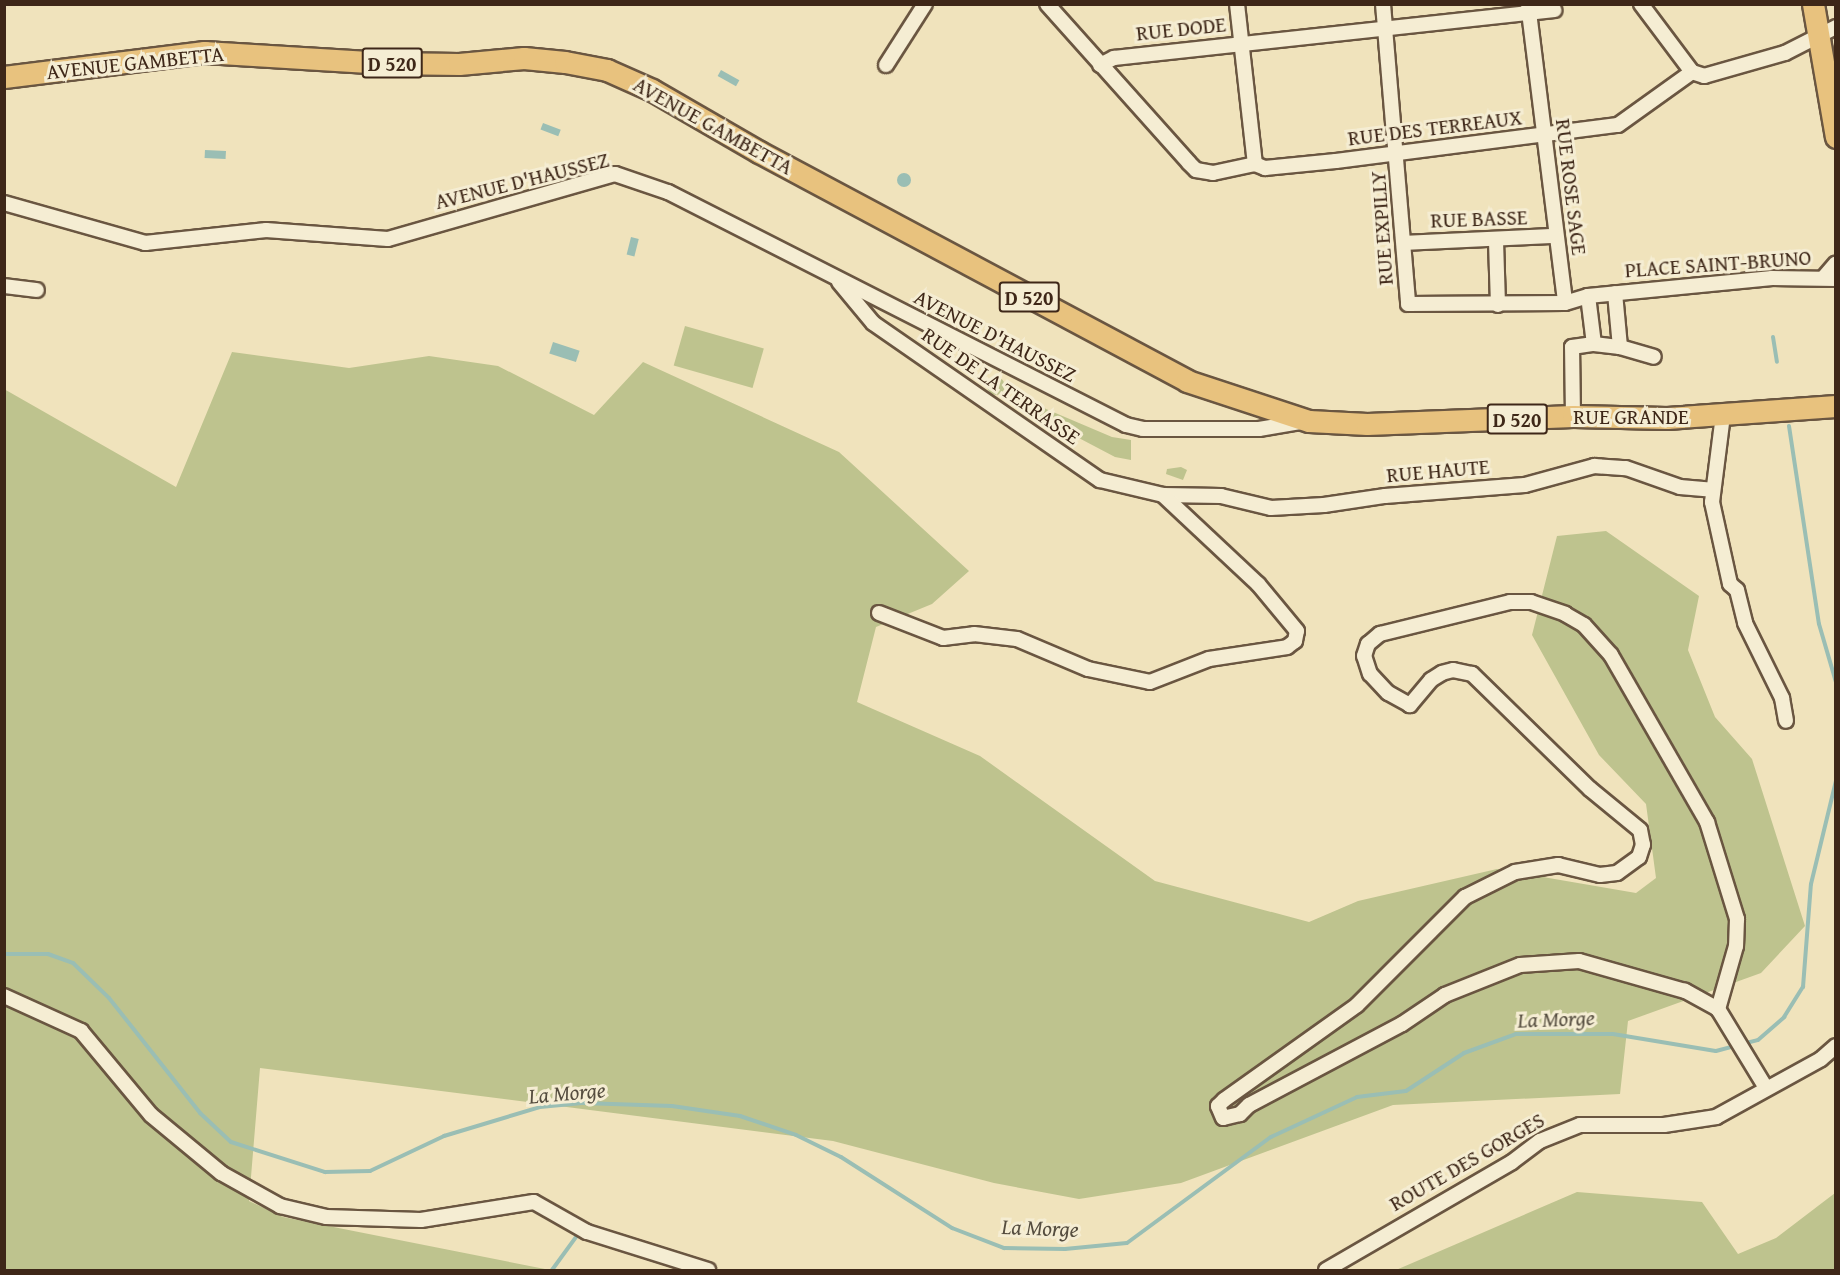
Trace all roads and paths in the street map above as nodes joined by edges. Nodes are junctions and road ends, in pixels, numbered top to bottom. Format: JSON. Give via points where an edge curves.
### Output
{"nodes":[{"id":1,"x":925,"y":4,"type":"edge"},
{"id":2,"x":1047,"y":4,"type":"edge"},
{"id":3,"x":1237,"y":4,"type":"edge"},
{"id":4,"x":1383,"y":4,"type":"edge"},
{"id":5,"x":1641,"y":4,"type":"edge"},
{"id":6,"x":1813,"y":4,"type":"edge"},
{"id":7,"x":1528,"y":8,"type":"edge"},
{"id":8,"x":1554,"y":10,"type":"dead end"},
{"id":9,"x":1836,"y":27,"type":"edge"},
{"id":10,"x":1385,"y":29,"type":"junction"},
{"id":11,"x":1817,"y":38,"type":"junction"},
{"id":12,"x":1241,"y":44,"type":"junction"},
{"id":13,"x":886,"y":65,"type":"dead end"},
{"id":14,"x":1100,"y":65,"type":"junction"},
{"id":15,"x":1836,"y":71,"type":"edge"},
{"id":16,"x":1692,"y":72,"type":"junction"},
{"id":17,"x":4,"y":77,"type":"edge"},
{"id":18,"x":1544,"y":136,"type":"junction"},
{"id":19,"x":1836,"y":137,"type":"edge"},
{"id":20,"x":1398,"y":152,"type":"junction"},
{"id":21,"x":1256,"y":165,"type":"junction"},
{"id":22,"x":4,"y":203,"type":"edge"},
{"id":23,"x":1555,"y":236,"type":"junction"},
{"id":24,"x":1494,"y":242,"type":"junction"},
{"id":25,"x":1407,"y":245,"type":"junction"},
{"id":26,"x":1836,"y":263,"type":"edge"},
{"id":27,"x":1830,"y":278,"type":"edge"},
{"id":28,"x":837,"y":279,"type":"junction"},
{"id":29,"x":4,"y":286,"type":"edge"},
{"id":30,"x":37,"y":290,"type":"dead end"},
{"id":31,"x":1836,"y":290,"type":"edge"},
{"id":32,"x":1615,"y":293,"type":"junction"},
{"id":33,"x":1588,"y":296,"type":"junction"},
{"id":34,"x":1412,"y":299,"type":"joint"},
{"id":35,"x":1496,"y":299,"type":"junction"},
{"id":36,"x":1566,"y":303,"type":"junction"},
{"id":37,"x":1594,"y":344,"type":"junction"},
{"id":38,"x":1620,"y":346,"type":"junction"},
{"id":39,"x":1654,"y":357,"type":"dead end"},
{"id":40,"x":1836,"y":406,"type":"edge"},
{"id":41,"x":1573,"y":416,"type":"junction"},
{"id":42,"x":1723,"y":416,"type":"junction"},
{"id":43,"x":1309,"y":421,"type":"junction"},
{"id":44,"x":1367,"y":424,"type":"joint"},
{"id":45,"x":1712,"y":490,"type":"junction"},
{"id":46,"x":1162,"y":495,"type":"junction"},
{"id":47,"x":879,"y":612,"type":"dead end"},
{"id":48,"x":1786,"y":721,"type":"dead end"},
{"id":49,"x":4,"y":996,"type":"edge"},
{"id":50,"x":1721,"y":1015,"type":"junction"},
{"id":51,"x":1836,"y":1046,"type":"edge"},
{"id":52,"x":1766,"y":1088,"type":"junction"},
{"id":53,"x":708,"y":1270,"type":"edge"},
{"id":54,"x":1326,"y":1270,"type":"edge"}],
"edges":[{"from":1,"to":13,"type":"street"},
{"from":2,"to":14,"type":"street"},
{"from":3,"to":12,"type":"street"},
{"from":4,"to":10,"type":"street","name":"RUE EXPILLY"},
{"from":5,"to":16,"type":"street"},
{"from":6,"to":11,"type":"main road"},
{"from":7,"to":8,"type":"street","name":"RUE DODE"},
{"from":7,"to":10,"type":"street","name":"RUE DODE"},
{"from":7,"to":18,"type":"street","name":"RUE ROSE SAGE"},
{"from":9,"to":11,"type":"street"},
{"from":10,"to":12,"type":"street","name":"RUE DODE"},
{"from":10,"to":20,"type":"street","name":"RUE EXPILLY"},
{"from":11,"to":15,"type":"main road"},
{"from":11,"to":16,"type":"street","via":[[1785,53],[1704,76]]},
{"from":11,"to":19,"type":"main road"},
{"from":12,"to":14,"type":"street","name":"RUE DODE","via":[[1114,57]]},
{"from":12,"to":21,"type":"street"},
{"from":14,"to":21,"type":"street","name":"RUE DES TERREAUX","via":[[1196,170],[1223,173]]},
{"from":16,"to":18,"type":"street","name":"RUE DES TERREAUX","via":[[1618,125]]},
{"from":17,"to":43,"type":"main road","name":"AVENUE GAMBETTA","number":"D 520","via":[[204,52],[385,63],[544,59],[607,70],[652,90],[759,152],[1187,381]]},
{"from":18,"to":20,"type":"street","name":"RUE DES TERREAUX"},
{"from":18,"to":23,"type":"street","name":"RUE ROSE SAGE"},
{"from":20,"to":21,"type":"street","name":"RUE DES TERREAUX","via":[[1277,167]]},
{"from":20,"to":25,"type":"street","name":"RUE EXPILLY"},
{"from":22,"to":28,"type":"street","name":"AVENUE D'HAUSSEZ","via":[[145,243],[266,230],[388,239],[615,174],[668,192]]},
{"from":23,"to":24,"type":"street","name":"RUE BASSE"},
{"from":23,"to":36,"type":"street","name":"RUE ROSE SAGE"},
{"from":24,"to":25,"type":"street","name":"RUE BASSE"},
{"from":24,"to":35,"type":"street"},
{"from":25,"to":34,"type":"street","name":"RUE EXPILLY"},
{"from":26,"to":27,"type":"street"},
{"from":27,"to":31,"type":"street","name":"PLACE SAINT-BRUNO"},
{"from":27,"to":32,"type":"street","name":"PLACE SAINT-BRUNO"},
{"from":28,"to":43,"type":"street","name":"AVENUE D'HAUSSEZ","via":[[1116,420],[1143,429],[1279,428]]},
{"from":28,"to":46,"type":"street","name":"RUE DE LA TERRASSE","via":[[873,323],[1100,480]]},
{"from":29,"to":30,"type":"street"},
{"from":32,"to":33,"type":"street","name":"PLACE SAINT-BRUNO"},
{"from":32,"to":38,"type":"street","name":"PLACE SAINT-BRUNO"},
{"from":33,"to":36,"type":"street","name":"PLACE SAINT-BRUNO"},
{"from":33,"to":37,"type":"street"},
{"from":34,"to":35,"type":"street","name":"PLACE SAINT-BRUNO"},
{"from":35,"to":36,"type":"street","name":"PLACE SAINT-BRUNO"},
{"from":37,"to":38,"type":"street"},
{"from":37,"to":41,"type":"street","via":[[1572,347]]},
{"from":38,"to":39,"type":"street"},
{"from":40,"to":42,"type":"main road","name":"RUE GRANDE","number":"D 520"},
{"from":41,"to":42,"type":"main road","name":"RUE GRANDE","number":"D 520"},
{"from":41,"to":44,"type":"main road","name":"RUE GRANDE","number":"D 520"},
{"from":42,"to":45,"type":"street"},
{"from":43,"to":44,"type":"main road","name":"AVENUE GAMBETTA","number":"D 520"},
{"from":45,"to":46,"type":"street","name":"RUE HAUTE","via":[[1680,487],[1626,468],[1594,466],[1526,485],[1271,508],[1221,496]]},
{"from":45,"to":48,"type":"street","via":[[1730,584],[1737,590],[1745,623],[1782,698]]},
{"from":46,"to":47,"type":"street","via":[[1258,584],[1297,631],[1295,641],[1287,647],[1209,659],[1150,682],[1088,669],[1017,639],[974,634],[943,638]]},
{"from":49,"to":53,"type":"street","via":[[81,1031],[151,1115],[221,1173],[280,1206],[326,1217],[421,1220],[534,1202],[587,1232]]},
{"from":50,"to":50,"type":"street","via":[[1736,946],[1737,919],[1707,822],[1611,655],[1584,625],[1531,602],[1510,602],[1380,634],[1368,644],[1364,656],[1370,674],[1388,693],[1410,705],[1431,680],[1443,673],[1453,670],[1472,674],[1590,789],[1640,830],[1643,845],[1639,857],[1617,873],[1600,875],[1558,865],[1515,872],[1488,882],[1445,914],[1393,973],[1357,1005],[1224,1100],[1218,1113],[1223,1118],[1240,1114],[1249,1105],[1402,1024],[1445,995],[1520,965],[1579,961],[1685,991]]},
{"from":50,"to":52,"type":"street"},
{"from":51,"to":52,"type":"street","name":"ROUTE DES GORGES","via":[[1821,1059]]},
{"from":52,"to":54,"type":"street","name":"ROUTE DES GORGES","via":[[1716,1117],[1664,1125],[1580,1125],[1540,1141],[1512,1162]]}]}
